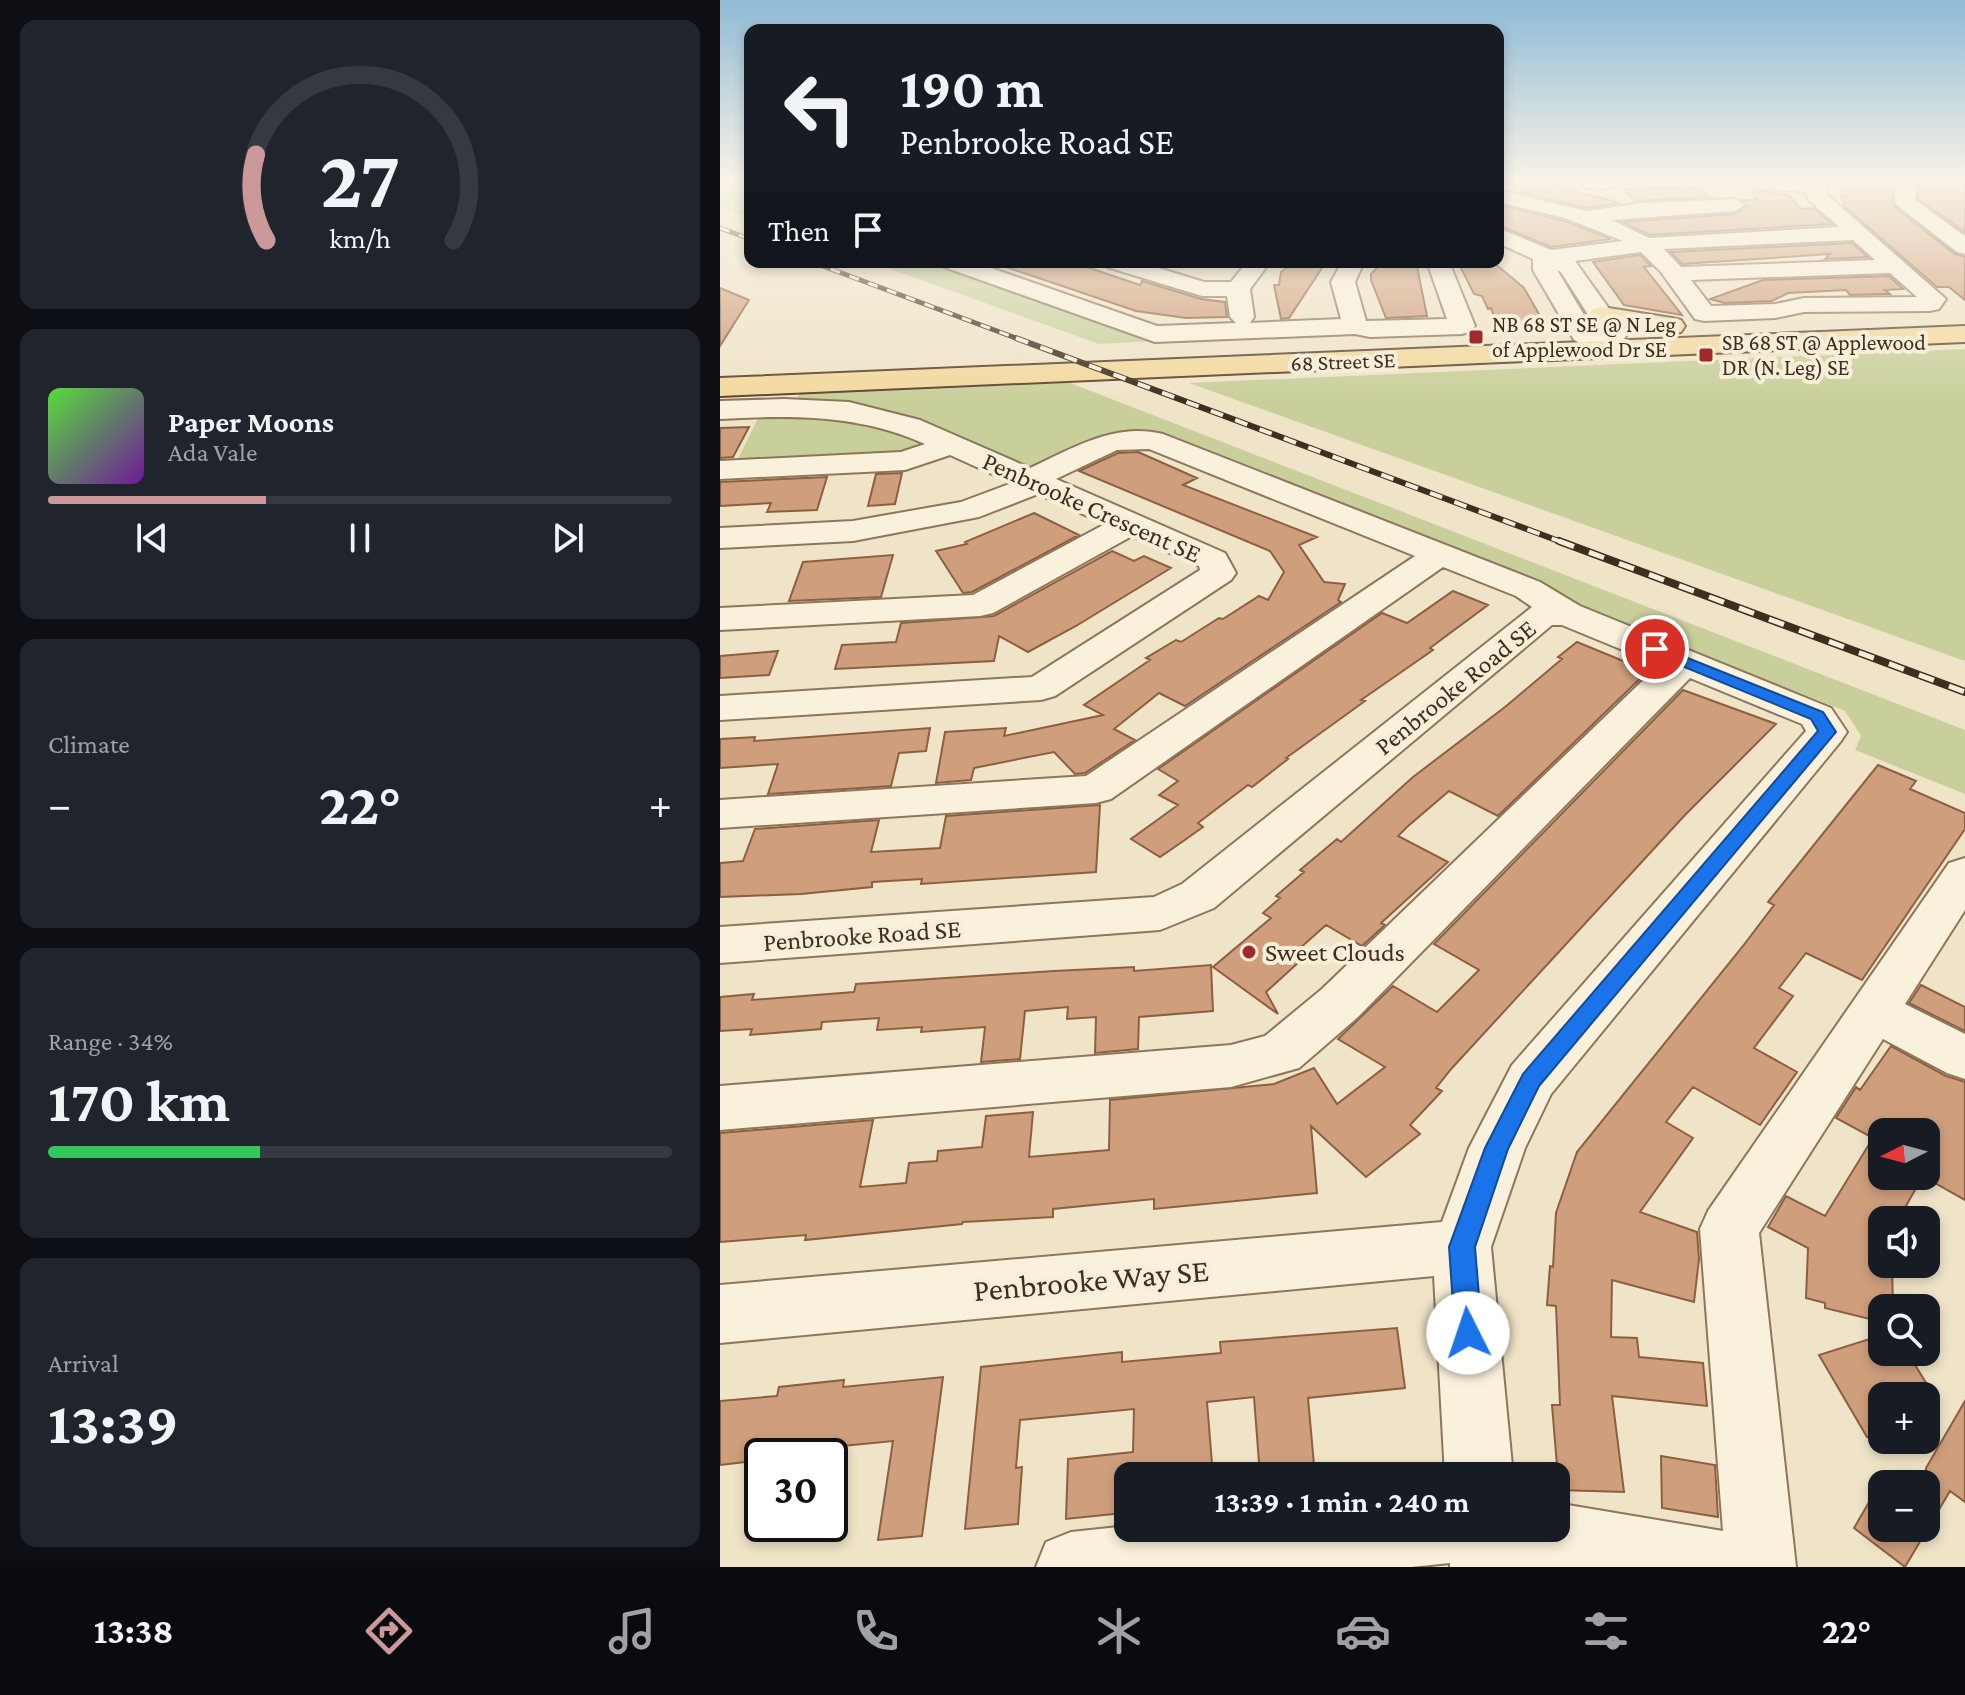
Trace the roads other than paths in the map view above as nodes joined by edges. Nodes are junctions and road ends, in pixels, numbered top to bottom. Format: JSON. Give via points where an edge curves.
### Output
{"nodes":[{"id":1,"x":1538,"y":255,"type":"edge"},
{"id":2,"x":1566,"y":255,"type":"edge"},
{"id":3,"x":1655,"y":255,"type":"edge"},
{"id":4,"x":1881,"y":255,"type":"edge"},
{"id":5,"x":1544,"y":258,"type":"junction"},
{"id":6,"x":1894,"y":266,"type":"junction"},
{"id":7,"x":969,"y":268,"type":"edge"},
{"id":8,"x":1134,"y":268,"type":"edge"},
{"id":9,"x":1254,"y":268,"type":"edge"},
{"id":10,"x":1350,"y":268,"type":"edge"},
{"id":11,"x":1440,"y":268,"type":"edge"},
{"id":12,"x":1674,"y":274,"type":"junction"},
{"id":13,"x":1238,"y":289,"type":"junction"},
{"id":14,"x":1965,"y":320,"type":"edge"},
{"id":15,"x":1355,"y":326,"type":"junction"},
{"id":16,"x":1243,"y":330,"type":"junction"},
{"id":17,"x":1601,"y":333,"type":"junction"},
{"id":18,"x":1965,"y":334,"type":"edge"},
{"id":19,"x":720,"y":372,"type":"edge"},
{"id":20,"x":720,"y":387,"type":"edge"},
{"id":21,"x":720,"y":410,"type":"edge"},
{"id":22,"x":950,"y":445,"type":"junction"},
{"id":23,"x":720,"y":470,"type":"edge"},
{"id":24,"x":1033,"y":482,"type":"junction"},
{"id":25,"x":1130,"y":524,"type":"junction"},
{"id":26,"x":720,"y":538,"type":"edge"},
{"id":27,"x":1439,"y":555,"type":"junction"},
{"id":28,"x":1567,"y":614,"type":"junction"},
{"id":29,"x":720,"y":619,"type":"edge"},
{"id":30,"x":1685,"y":661,"type":"junction"},
{"id":31,"x":720,"y":708,"type":"edge"},
{"id":32,"x":720,"y":814,"type":"edge"},
{"id":33,"x":1965,"y":874,"type":"edge"},
{"id":34,"x":720,"y":945,"type":"edge"},
{"id":35,"x":1874,"y":1011,"type":"junction"},
{"id":36,"x":1965,"y":1058,"type":"edge"},
{"id":37,"x":720,"y":1108,"type":"edge"},
{"id":38,"x":1462,"y":1247,"type":"junction"},
{"id":39,"x":720,"y":1314,"type":"edge"},
{"id":40,"x":1478,"y":1462,"type":"edge"},
{"id":41,"x":1570,"y":1540,"type":"edge"},
{"id":42,"x":1317,"y":1542,"type":"edge"},
{"id":43,"x":1484,"y":1542,"type":"edge"},
{"id":44,"x":1071,"y":1567,"type":"edge"},
{"id":45,"x":1485,"y":1567,"type":"edge"},
{"id":46,"x":1728,"y":1567,"type":"edge"},
{"id":47,"x":1761,"y":1567,"type":"edge"}],
"edges":[{"from":1,"to":5,"type":"street"},
{"from":2,"to":5,"type":"street"},
{"from":3,"to":12,"type":"street"},
{"from":4,"to":6,"type":"street"},
{"from":5,"to":17,"type":"street","via":[[1545,270]]},
{"from":6,"to":12,"type":"street"},
{"from":6,"to":12,"type":"street","via":[[1934,299],[1930,304],[1804,305],[1704,314]]},
{"from":7,"to":16,"type":"street","via":[[1155,334]]},
{"from":8,"to":13,"type":"street","via":[[1202,289]]},
{"from":9,"to":13,"type":"street"},
{"from":10,"to":15,"type":"street","via":[[1343,282]]},
{"from":11,"to":15,"type":"street","via":[[1462,326]]},
{"from":13,"to":16,"type":"street"},
{"from":14,"to":17,"type":"main road","name":"68 Street SE"},
{"from":15,"to":16,"type":"street"},
{"from":17,"to":18,"type":"main road","name":"68 Street SE"},
{"from":17,"to":19,"type":"main road","name":"68 Street SE"},
{"from":17,"to":20,"type":"main road","name":"68 Street SE"},
{"from":21,"to":22,"type":"street","name":"Penbrooke Crescent SE","via":[[849,411],[910,426]]},
{"from":22,"to":23,"type":"street","via":[[905,461]]},
{"from":22,"to":24,"type":"street","name":"Penbrooke Crescent SE"},
{"from":24,"to":25,"type":"street","name":"Penbrooke Crescent SE"},
{"from":24,"to":26,"type":"street","via":[[968,510],[853,531]]},
{"from":24,"to":27,"type":"street","via":[[1112,441],[1153,440]]},
{"from":25,"to":29,"type":"street","via":[[980,605]]},
{"from":25,"to":31,"type":"street","name":"Penbrooke Crescent SE","via":[[1213,560],[1219,573],[1041,688]]},
{"from":27,"to":28,"type":"street","via":[[1528,589]]},
{"from":27,"to":32,"type":"street","via":[[1096,789]]},
{"from":28,"to":30,"type":"street","name":"Penbrooke Road SE"},
{"from":28,"to":34,"type":"street","name":"Penbrooke Road SE","via":[[1543,615],[1198,896],[1160,913]]},
{"from":30,"to":37,"type":"street","via":[[1340,1003],[1281,1053],[1231,1066]]},
{"from":30,"to":38,"type":"street","name":"Penbrooke Road SE","via":[[1817,716],[1827,732],[1531,1080],[1497,1148]]},
{"from":33,"to":35,"type":"street"},
{"from":35,"to":36,"type":"street"},
{"from":35,"to":47,"type":"street","via":[[1729,1229]]},
{"from":38,"to":39,"type":"street","name":"Penbrooke Way SE"},
{"from":38,"to":40,"type":"street","name":"Penbrooke Road SE"},
{"from":41,"to":46,"type":"street"},
{"from":42,"to":44,"type":"street"},
{"from":43,"to":45,"type":"street"}]}
